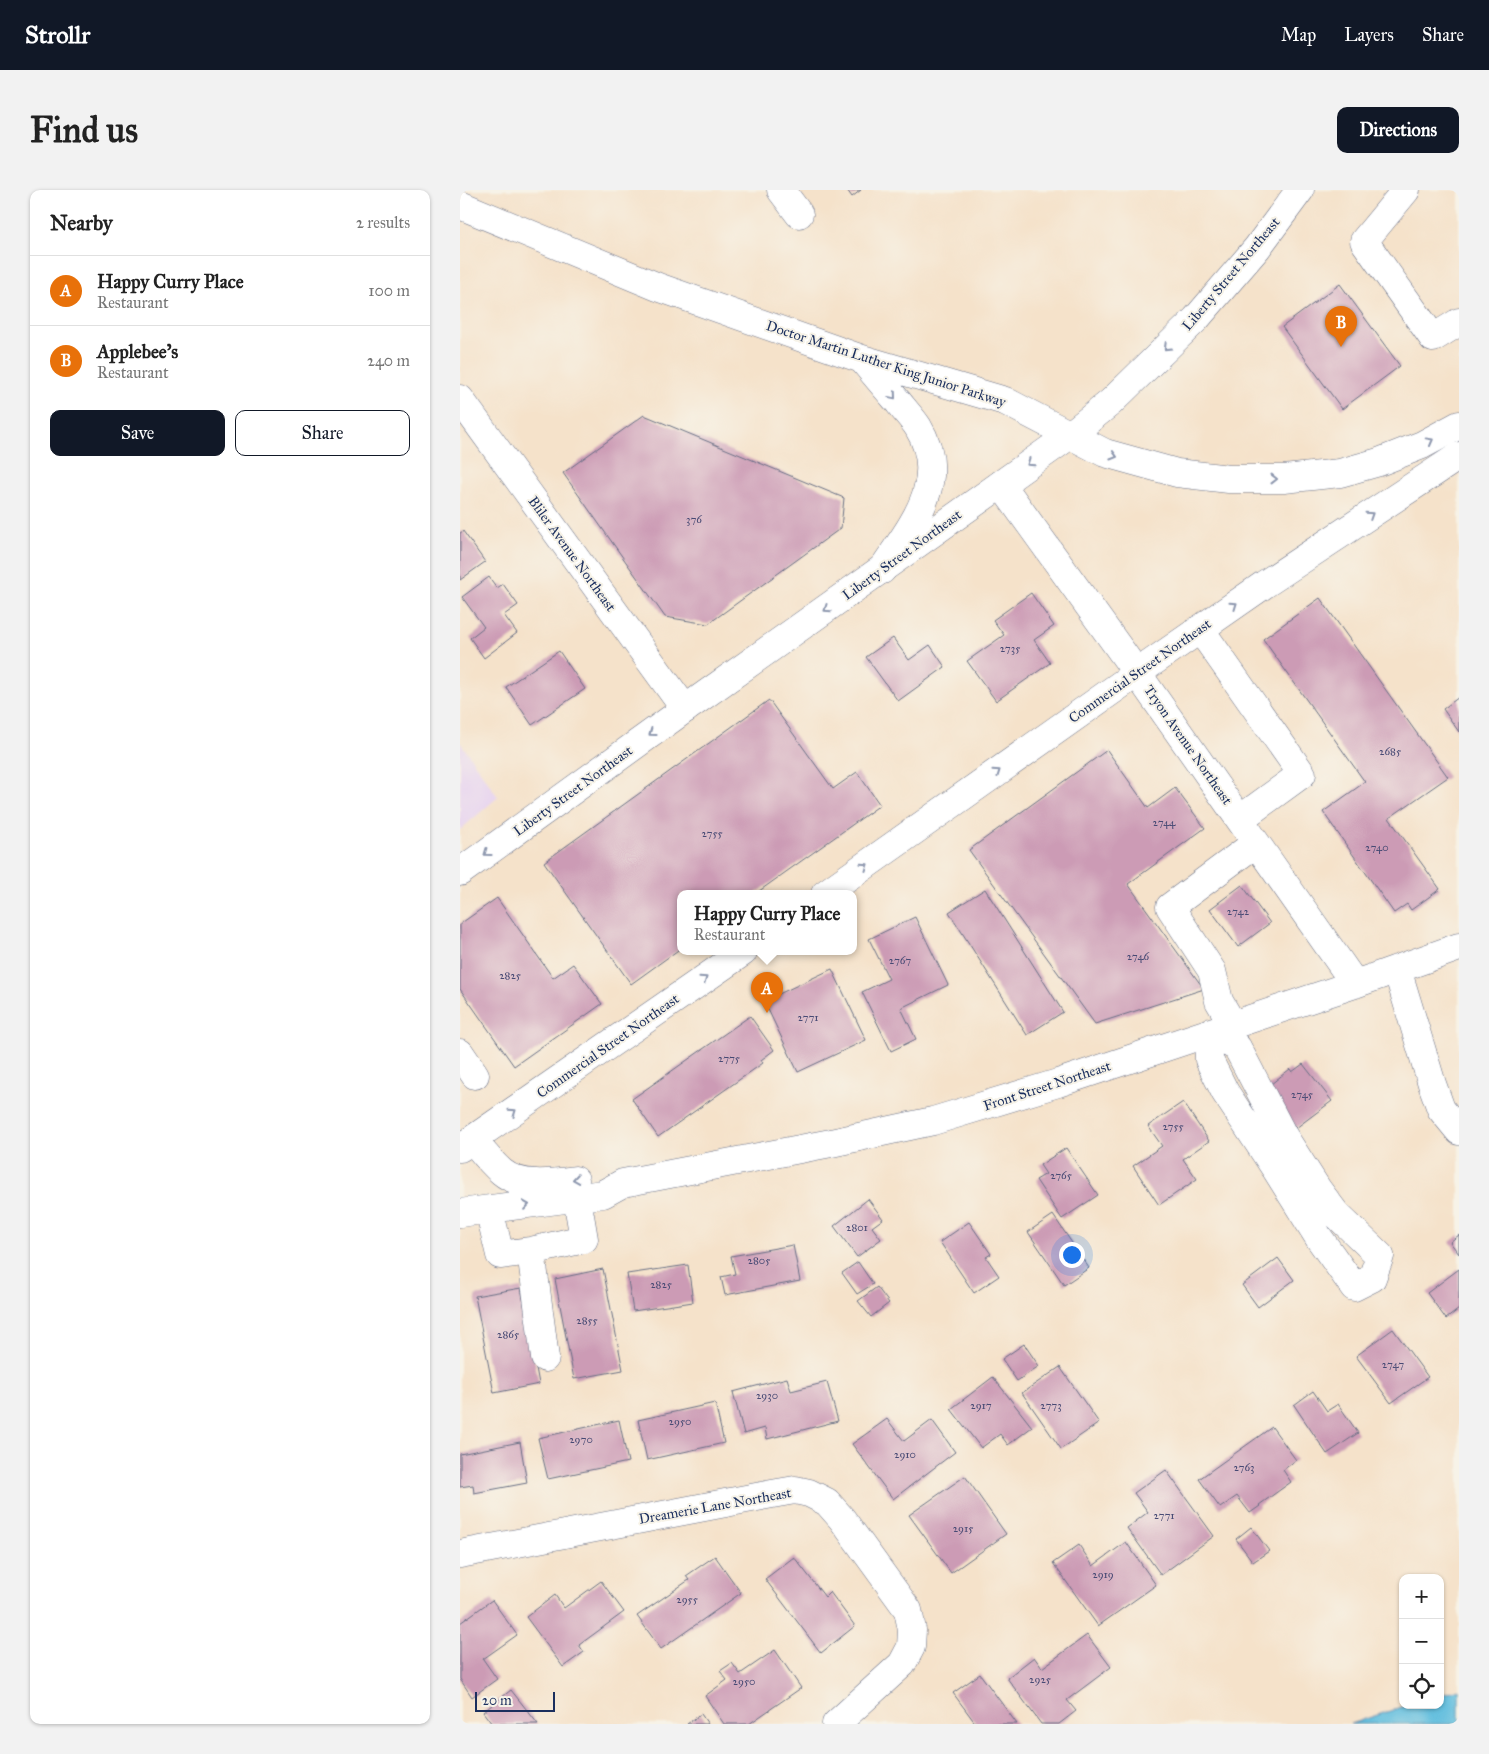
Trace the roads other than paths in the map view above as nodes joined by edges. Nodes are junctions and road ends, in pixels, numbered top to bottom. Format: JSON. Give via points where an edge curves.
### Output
{"nodes":[{"id":1,"x":781,"y":190,"type":"edge"},
{"id":2,"x":1300,"y":190,"type":"edge"},
{"id":3,"x":1406,"y":190,"type":"edge"},
{"id":4,"x":460,"y":205,"type":"edge"},
{"id":5,"x":799,"y":214,"type":"dead end"},
{"id":6,"x":1459,"y":322,"type":"edge"},
{"id":7,"x":862,"y":359,"type":"junction"},
{"id":8,"x":460,"y":399,"type":"edge"},
{"id":9,"x":1459,"y":425,"type":"edge"},
{"id":10,"x":1070,"y":435,"type":"junction"},
{"id":11,"x":1459,"y":456,"type":"edge"},
{"id":12,"x":1001,"y":484,"type":"junction"},
{"id":13,"x":882,"y":570,"type":"junction"},
{"id":14,"x":1200,"y":629,"type":"junction"},
{"id":15,"x":1137,"y":673,"type":"junction"},
{"id":16,"x":685,"y":709,"type":"junction"},
{"id":17,"x":1240,"y":820,"type":"junction"},
{"id":18,"x":1256,"y":843,"type":"junction"},
{"id":19,"x":460,"y":872,"type":"edge"},
{"id":20,"x":831,"y":890,"type":"edge"},
{"id":21,"x":1459,"y":947,"type":"edge"},
{"id":22,"x":739,"y":955,"type":"edge"},
{"id":23,"x":1397,"y":969,"type":"junction"},
{"id":24,"x":1355,"y":984,"type":"junction"},
{"id":25,"x":1221,"y":1029,"type":"junction"},
{"id":26,"x":1459,"y":1131,"type":"edge"},
{"id":27,"x":467,"y":1144,"type":"edge"},
{"id":28,"x":623,"y":1183,"type":"junction"},
{"id":29,"x":576,"y":1198,"type":"junction"},
{"id":30,"x":489,"y":1209,"type":"junction"},
{"id":31,"x":460,"y":1213,"type":"edge"},
{"id":32,"x":531,"y":1251,"type":"junction"},
{"id":33,"x":545,"y":1358,"type":"dead end"},
{"id":34,"x":460,"y":1554,"type":"edge"},
{"id":35,"x":836,"y":1724,"type":"edge"}],
"edges":[{"from":1,"to":5,"type":"main road"},
{"from":2,"to":10,"type":"main road","name":"Liberty Street Northeast","one_way":true,"via":[[1257,248],[1196,319],[1111,402]]},
{"from":3,"to":6,"type":"main road","via":[[1364,241],[1433,338]]},
{"from":4,"to":7,"type":"main road","name":"Doctor Martin Luther King Junior Parkway","via":[[658,287]]},
{"from":7,"to":10,"type":"main road","name":"Doctor Martin Luther King Junior Parkway","via":[[1005,401]]},
{"from":7,"to":13,"type":"main road","one_way":true,"via":[[918,426],[927,444],[931,464],[923,504]]},
{"from":8,"to":16,"type":"main road","name":"Bliler Avenue Northeast"},
{"from":10,"to":9,"type":"main road","name":"Doctor Martin Luther King Junior Parkway","one_way":true,"via":[[1105,453],[1177,473],[1229,479],[1284,479],[1340,473],[1379,462],[1422,445]]},
{"from":10,"to":12,"type":"main road","name":"Liberty Street Northeast","one_way":true},
{"from":14,"to":11,"type":"main road","name":"Commercial Street Northeast","one_way":true},
{"from":12,"to":13,"type":"main road","name":"Liberty Street Northeast"},
{"from":12,"to":15,"type":"main road","name":"Tryon Avenue Northeast"},
{"from":13,"to":16,"type":"main road","name":"Liberty Street Northeast","one_way":true},
{"from":14,"to":15,"type":"main road","name":"Commercial Street Northeast"},
{"from":14,"to":17,"type":"main road","via":[[1302,774]]},
{"from":15,"to":17,"type":"main road","name":"Tryon Avenue Northeast"},
{"from":20,"to":15,"type":"main road","name":"Commercial Street Northeast","one_way":true},
{"from":16,"to":19,"type":"main road","name":"Liberty Street Northeast","one_way":true},
{"from":17,"to":18,"type":"main road","name":"Tryon Avenue Northeast"},
{"from":18,"to":24,"type":"main road","name":"Tryon Avenue Northeast"},
{"from":18,"to":25,"type":"main road","via":[[1170,906],[1212,971]]},
{"from":21,"to":23,"type":"main road","name":"Front Street Northeast"},
{"from":27,"to":22,"type":"main road","name":"Commercial Street Northeast","one_way":true},
{"from":23,"to":24,"type":"main road","name":"Front Street Northeast"},
{"from":23,"to":26,"type":"main road","via":[[1435,1092],[1442,1109]]},
{"from":24,"to":25,"type":"main road","name":"Front Street Northeast"},
{"from":25,"to":25,"type":"main road","via":[[1237,1047],[1283,1135],[1318,1190],[1336,1214],[1380,1256],[1372,1278],[1354,1287],[1225,1092],[1209,1060]]},
{"from":25,"to":28,"type":"main road","name":"Front Street Northeast","via":[[933,1121]]},
{"from":28,"to":27,"type":"main road","name":"Front Street Northeast","one_way":true,"via":[[602,1175],[544,1184],[514,1179]]},
{"from":28,"to":29,"type":"main road","name":"Front Street Northeast","via":[[603,1194]]},
{"from":30,"to":29,"type":"main road","name":"Front Street Northeast","one_way":true},
{"from":29,"to":32,"type":"main road","via":[[584,1240]]},
{"from":30,"to":31,"type":"main road","name":"Front Street Northeast"},
{"from":30,"to":32,"type":"main road","via":[[500,1255]]},
{"from":32,"to":33,"type":"main road"},
{"from":34,"to":35,"type":"main road","name":"Dreamerie Lane Northeast","via":[[772,1494],[795,1490],[810,1493],[827,1502],[842,1519],[908,1610],[912,1630],[910,1648],[902,1664]]}]}
